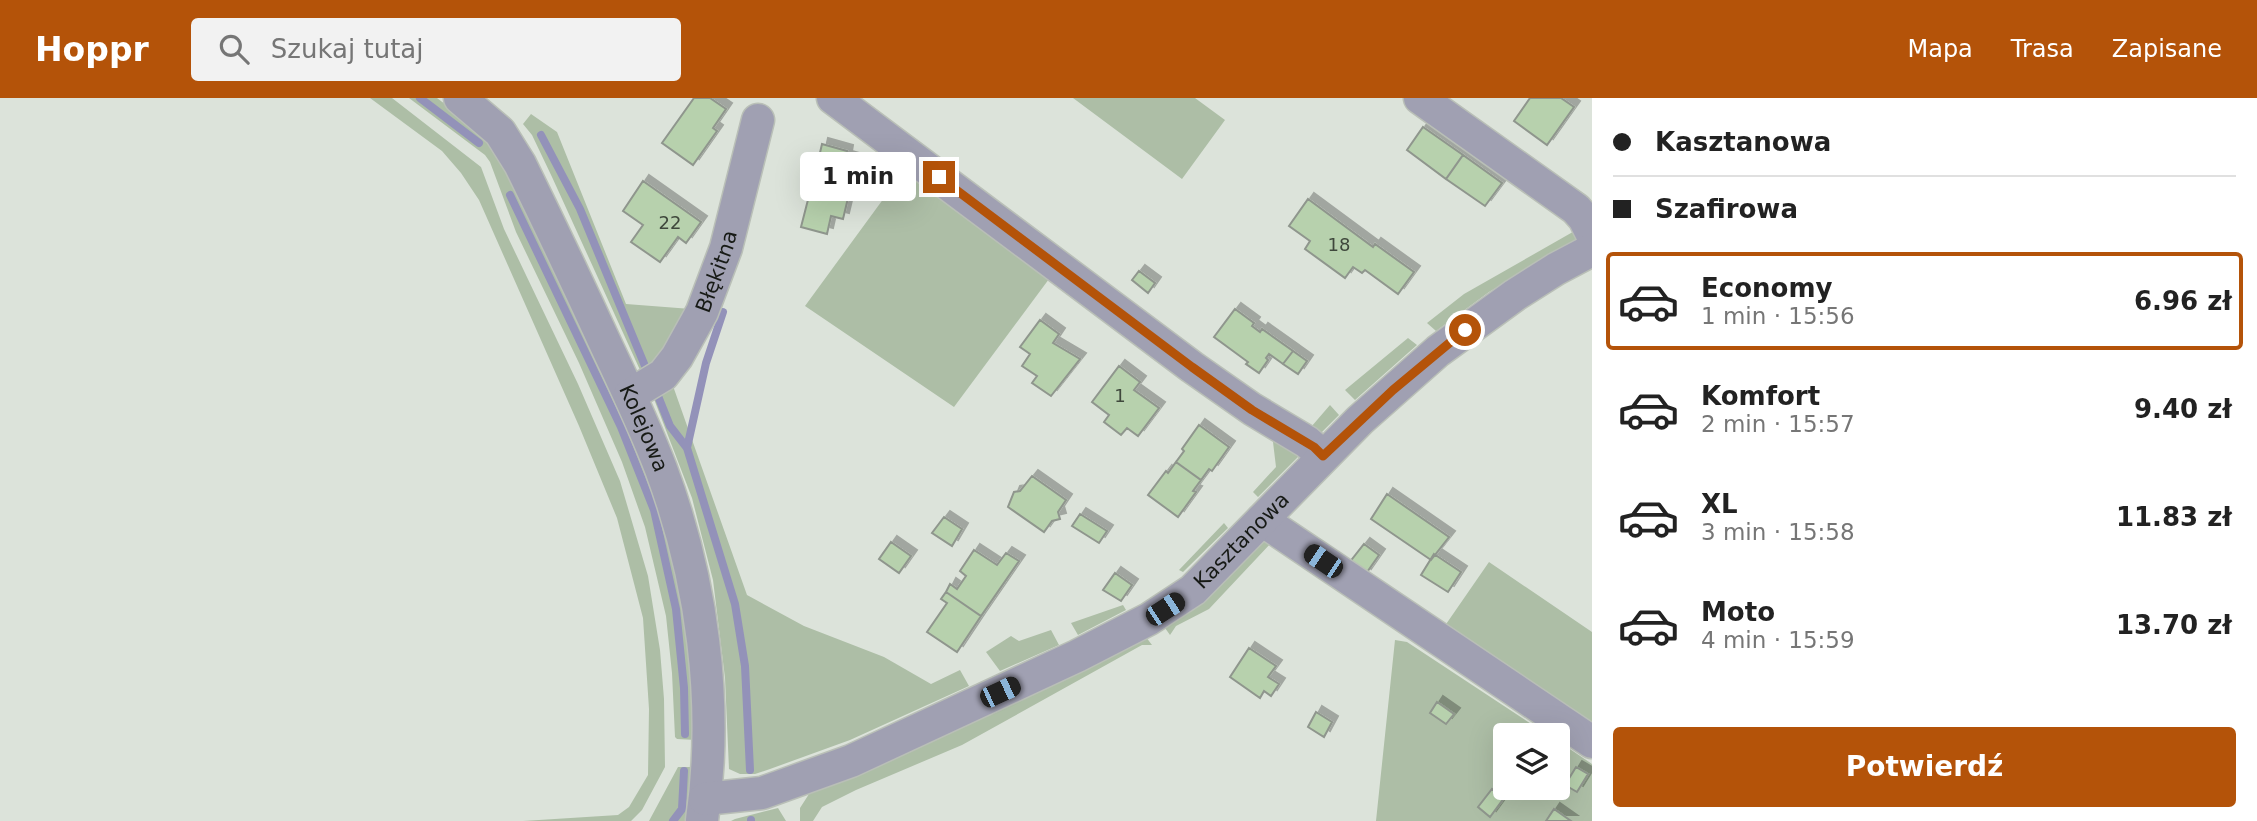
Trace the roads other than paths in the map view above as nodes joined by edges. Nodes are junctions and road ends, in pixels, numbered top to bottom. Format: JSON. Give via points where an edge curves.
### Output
{"nodes":[{"id":1,"x":460,"y":98,"type":"edge"},
{"id":2,"x":833,"y":98,"type":"edge"},
{"id":3,"x":1420,"y":98,"type":"edge"},
{"id":4,"x":758,"y":120,"type":"dead end"},
{"id":5,"x":1592,"y":234,"type":"edge"},
{"id":6,"x":1592,"y":250,"type":"edge"},
{"id":7,"x":630,"y":395,"type":"junction"},
{"id":8,"x":1323,"y":456,"type":"junction"},
{"id":9,"x":1262,"y":520,"type":"junction"},
{"id":10,"x":1592,"y":742,"type":"edge"},
{"id":11,"x":704,"y":810,"type":"edge"}],
"edges":[{"from":1,"to":7,"type":"street","name":"Kolejowa","via":[[494,126],[513,150]]},
{"from":2,"to":8,"type":"street","via":[[1192,367]]},
{"from":3,"to":5,"type":"street","via":[[1576,209]]},
{"from":4,"to":7,"type":"street","name":"Błękitna","via":[[726,248],[702,312],[673,364]]},
{"from":6,"to":8,"type":"street","name":"Kasztanowa","via":[[1539,279],[1465,330]]},
{"from":7,"to":11,"type":"street","name":"Kolejowa","via":[[674,507],[697,604],[708,707]]},
{"from":8,"to":9,"type":"street","name":"Kasztanowa"},
{"from":9,"to":10,"type":"street"},
{"from":9,"to":11,"type":"street","name":"Kasztanowa","via":[[1193,590],[1149,619],[884,747]]}]}
